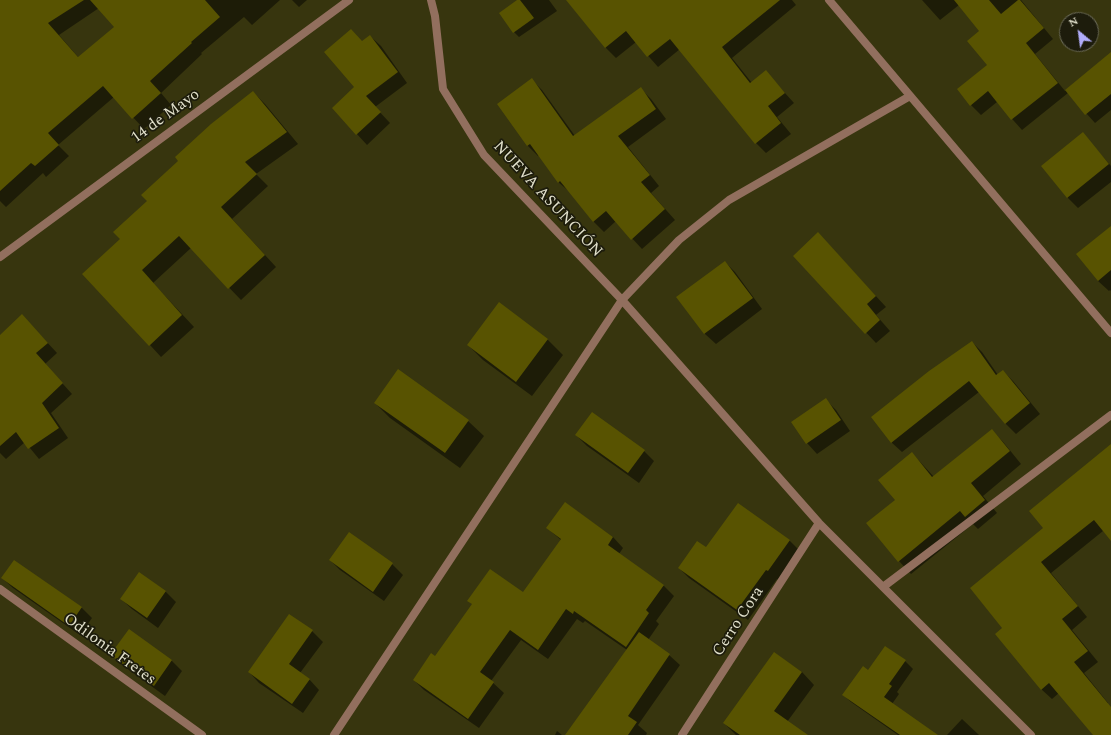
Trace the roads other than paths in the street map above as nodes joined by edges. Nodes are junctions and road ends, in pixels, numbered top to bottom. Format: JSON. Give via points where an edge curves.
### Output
{"nodes":[{"id":1,"x":349,"y":0,"type":"edge"},
{"id":2,"x":431,"y":0,"type":"edge"},
{"id":3,"x":829,"y":0,"type":"edge"},
{"id":4,"x":910,"y":96,"type":"junction"},
{"id":5,"x":0,"y":257,"type":"edge"},
{"id":6,"x":622,"y":300,"type":"junction"},
{"id":7,"x":1111,"y":333,"type":"edge"},
{"id":8,"x":1111,"y":415,"type":"edge"},
{"id":9,"x":819,"y":523,"type":"junction"},
{"id":10,"x":883,"y":587,"type":"junction"},
{"id":11,"x":0,"y":589,"type":"edge"},
{"id":12,"x":1026,"y":733,"type":"edge"},
{"id":13,"x":202,"y":735,"type":"edge"},
{"id":14,"x":334,"y":735,"type":"edge"},
{"id":15,"x":682,"y":735,"type":"edge"}],
"edges":[{"from":1,"to":5,"type":"street","name":"14 de Mayo"},
{"from":2,"to":6,"type":"street","name":"NUEVA ASUNCIÓN","via":[[436,16],[443,88],[484,155]]},
{"from":3,"to":4,"type":"street"},
{"from":4,"to":6,"type":"street","via":[[729,200],[679,240]]},
{"from":4,"to":7,"type":"street"},
{"from":6,"to":9,"type":"street","name":"NUEVA ASUNCIÓN"},
{"from":6,"to":14,"type":"street"},
{"from":8,"to":10,"type":"street"},
{"from":9,"to":10,"type":"street","name":"NUEVA ASUNCIÓN"},
{"from":9,"to":15,"type":"street","name":"Cerro Cora"},
{"from":10,"to":12,"type":"street","name":"NUEVA ASUNCIÓN"},
{"from":11,"to":13,"type":"street","name":"Odilonia Fretes"}]}
